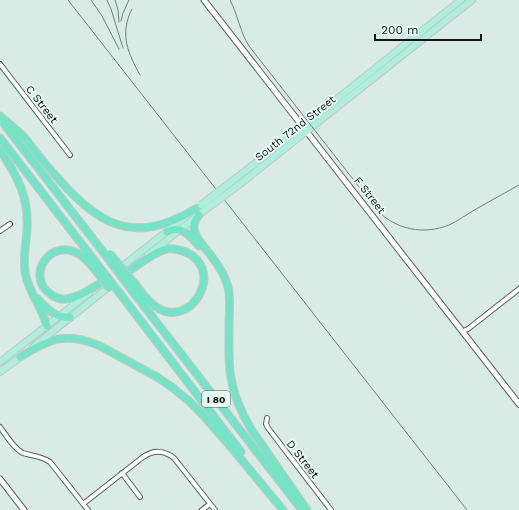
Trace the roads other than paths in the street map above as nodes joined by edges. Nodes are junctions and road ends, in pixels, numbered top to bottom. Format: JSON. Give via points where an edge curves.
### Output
{"nodes":[{"id":1,"x":204,"y":0,"type":"edge"},
{"id":2,"x":472,"y":0,"type":"edge"},
{"id":3,"x":463,"y":2,"type":"edge"},
{"id":4,"x":0,"y":64,"type":"edge"},
{"id":5,"x":0,"y":117,"type":"edge"},
{"id":6,"x":305,"y":129,"type":"junction"},
{"id":7,"x":0,"y":138,"type":"edge"},
{"id":8,"x":0,"y":150,"type":"edge"},
{"id":9,"x":70,"y":155,"type":"dead end"},
{"id":10,"x":201,"y":210,"type":"junction"},
{"id":11,"x":10,"y":224,"type":"dead end"},
{"id":12,"x":181,"y":230,"type":"junction"},
{"id":13,"x":0,"y":231,"type":"edge"},
{"id":14,"x":167,"y":232,"type":"junction"},
{"id":15,"x":124,"y":265,"type":"dead end"},
{"id":16,"x":95,"y":266,"type":"junction"},
{"id":17,"x":129,"y":270,"type":"joint"},
{"id":18,"x":224,"y":276,"type":"junction"},
{"id":19,"x":100,"y":284,"type":"joint"},
{"id":20,"x":133,"y":286,"type":"junction"},
{"id":21,"x":519,"y":289,"type":"edge"},
{"id":22,"x":31,"y":290,"type":"junction"},
{"id":23,"x":105,"y":290,"type":"dead end"},
{"id":24,"x":59,"y":317,"type":"junction"},
{"id":25,"x":70,"y":317,"type":"junction"},
{"id":26,"x":47,"y":326,"type":"junction"},
{"id":27,"x":463,"y":331,"type":"junction"},
{"id":28,"x":20,"y":357,"type":"junction"},
{"id":29,"x":0,"y":362,"type":"edge"},
{"id":30,"x":0,"y":372,"type":"edge"},
{"id":31,"x":519,"y":404,"type":"edge"},
{"id":32,"x":267,"y":418,"type":"dead end"},
{"id":33,"x":0,"y":427,"type":"edge"},
{"id":34,"x":122,"y":473,"type":"junction"},
{"id":35,"x":0,"y":479,"type":"edge"},
{"id":36,"x":140,"y":497,"type":"dead end"},
{"id":37,"x":83,"y":504,"type":"junction"},
{"id":38,"x":210,"y":504,"type":"junction"},
{"id":39,"x":24,"y":510,"type":"edge"},
{"id":40,"x":88,"y":510,"type":"edge"},
{"id":41,"x":202,"y":510,"type":"edge"},
{"id":42,"x":215,"y":510,"type":"edge"},
{"id":43,"x":284,"y":510,"type":"edge"},
{"id":44,"x":302,"y":510,"type":"edge"},
{"id":45,"x":307,"y":510,"type":"edge"},
{"id":46,"x":331,"y":510,"type":"edge"}],
"edges":[{"from":1,"to":6,"type":"street","name":"F Street"},
{"from":2,"to":3,"type":"main road","name":"South 72nd Street"},
{"from":3,"to":6,"type":"main road","name":"South 72nd Street"},
{"from":4,"to":9,"type":"street","name":"C Street"},
{"from":5,"to":10,"type":"highway","via":[[21,134],[70,190],[93,212],[105,219],[122,226],[146,228],[159,226]]},
{"from":5,"to":20,"type":"highway","number":"I 80","bridge":true},
{"from":6,"to":10,"type":"main road","name":"South 72nd Street","bridge":true},
{"from":6,"to":27,"type":"street","name":"F Street"},
{"from":7,"to":16,"type":"highway","number":"I 80"},
{"from":8,"to":22,"type":"highway","via":[[16,176],[24,196],[27,220],[24,268]]},
{"from":10,"to":12,"type":"main road","name":"South 72nd Street"},
{"from":10,"to":14,"type":"main road","name":"South 72nd Street"},
{"from":10,"to":18,"type":"highway","via":[[194,223],[195,233]]},
{"from":11,"to":13,"type":"street"},
{"from":12,"to":14,"type":"highway","via":[[172,229]]},
{"from":12,"to":17,"type":"main road","name":"South 72nd Street"},
{"from":12,"to":18,"type":"highway","via":[[201,248]]},
{"from":14,"to":15,"type":"main road","name":"South 72nd Street"},
{"from":16,"to":19,"type":"highway","via":[[76,252],[57,251],[50,254],[43,263],[41,281],[50,294],[64,299],[78,296]]},
{"from":16,"to":43,"type":"highway","number":"I 80","bridge":true,"via":[[179,371]]},
{"from":17,"to":20,"type":"highway","via":[[160,251],[176,249],[186,252],[195,259],[204,279],[196,302],[174,312],[154,306]]},
{"from":18,"to":45,"type":"highway","via":[[229,297],[230,371],[233,387],[251,429]]},
{"from":19,"to":24,"type":"main road"},
{"from":20,"to":44,"type":"highway","number":"I 80"},
{"from":21,"to":27,"type":"street"},
{"from":22,"to":24,"type":"highway"},
{"from":22,"to":26,"type":"highway"},
{"from":23,"to":25,"type":"main road"},
{"from":24,"to":25,"type":"highway"},
{"from":24,"to":26,"type":"main road"},
{"from":25,"to":28,"type":"main road"},
{"from":26,"to":29,"type":"main road"},
{"from":27,"to":31,"type":"street","name":"F Street"},
{"from":28,"to":30,"type":"main road"},
{"from":28,"to":43,"type":"highway","via":[[48,342],[63,338],[78,339],[100,346],[157,377],[182,395],[203,415]]},
{"from":32,"to":46,"type":"street","name":"D Street","via":[[268,428]]},
{"from":33,"to":37,"type":"street","via":[[19,450],[50,462]]},
{"from":34,"to":36,"type":"street"},
{"from":34,"to":37,"type":"street"},
{"from":34,"to":38,"type":"street","via":[[147,454],[168,454],[174,458]]},
{"from":35,"to":39,"type":"street"},
{"from":37,"to":40,"type":"street"},
{"from":38,"to":41,"type":"street"},
{"from":38,"to":42,"type":"street"}]}
